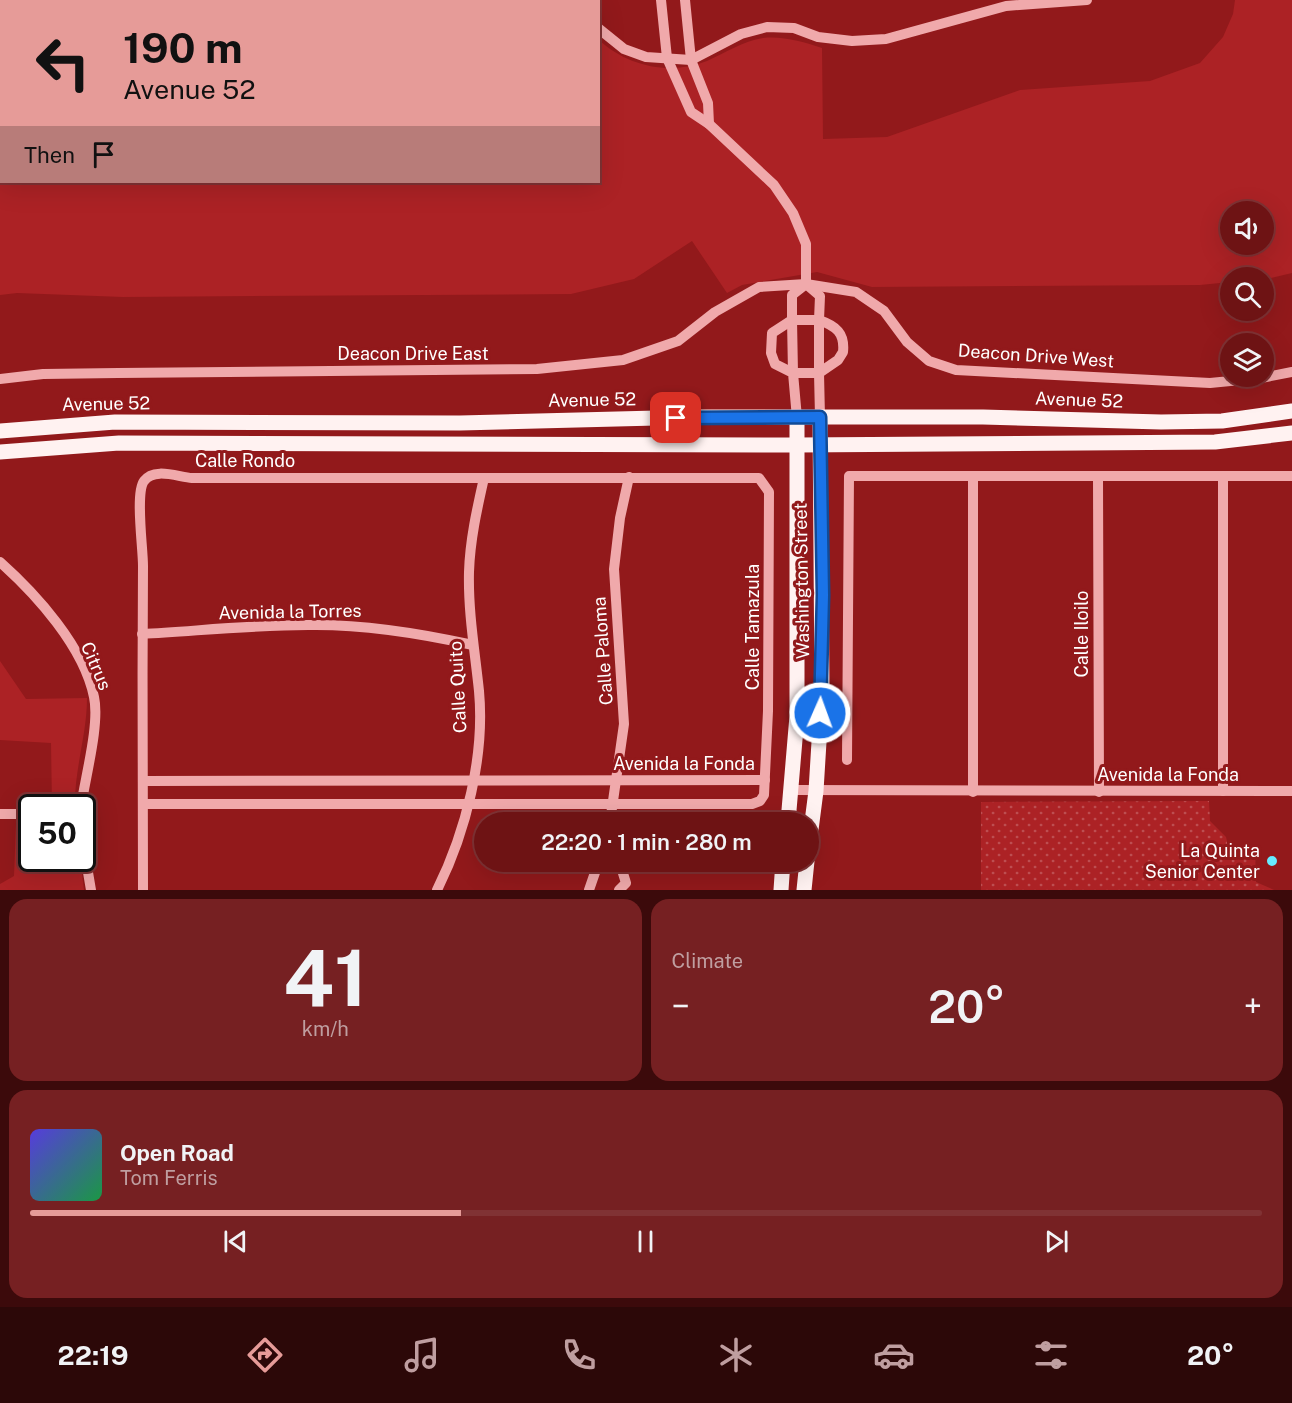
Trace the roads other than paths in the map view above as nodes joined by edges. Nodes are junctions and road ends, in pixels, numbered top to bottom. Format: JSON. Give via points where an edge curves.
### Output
{"nodes":[{"id":1,"x":661,"y":0,"type":"edge"},
{"id":2,"x":685,"y":0,"type":"edge"},
{"id":3,"x":1087,"y":0,"type":"edge"},
{"id":4,"x":600,"y":30,"type":"edge"},
{"id":5,"x":667,"y":58,"type":"junction"},
{"id":6,"x":691,"y":60,"type":"junction"},
{"id":7,"x":709,"y":124,"type":"junction"},
{"id":8,"x":806,"y":284,"type":"junction"},
{"id":9,"x":792,"y":320,"type":"junction"},
{"id":10,"x":819,"y":320,"type":"junction"},
{"id":11,"x":819,"y":372,"type":"junction"},
{"id":12,"x":1292,"y":372,"type":"edge"},
{"id":13,"x":793,"y":373,"type":"junction"},
{"id":14,"x":0,"y":379,"type":"edge"},
{"id":15,"x":1292,"y":411,"type":"edge"},
{"id":16,"x":820,"y":417,"type":"junction"},
{"id":17,"x":797,"y":418,"type":"junction"},
{"id":18,"x":0,"y":431,"type":"edge"},
{"id":19,"x":1292,"y":433,"type":"edge"},
{"id":20,"x":819,"y":444,"type":"junction"},
{"id":21,"x":797,"y":445,"type":"junction"},
{"id":22,"x":0,"y":452,"type":"edge"},
{"id":23,"x":973,"y":476,"type":"junction"},
{"id":24,"x":1098,"y":476,"type":"junction"},
{"id":25,"x":1223,"y":476,"type":"junction"},
{"id":26,"x":1292,"y":476,"type":"edge"},
{"id":27,"x":628,"y":477,"type":"junction"},
{"id":28,"x":484,"y":478,"type":"junction"},
{"id":29,"x":759,"y":478,"type":"joint"},
{"id":30,"x":0,"y":562,"type":"edge"},
{"id":31,"x":142,"y":634,"type":"junction"},
{"id":32,"x":473,"y":645,"type":"junction"},
{"id":33,"x":848,"y":760,"type":"dead end"},
{"id":34,"x":472,"y":780,"type":"junction"},
{"id":35,"x":765,"y":780,"type":"junction"},
{"id":36,"x":144,"y":781,"type":"junction"},
{"id":37,"x":618,"y":781,"type":"junction"},
{"id":38,"x":791,"y":790,"type":"junction"},
{"id":39,"x":816,"y":791,"type":"junction"},
{"id":40,"x":1223,"y":791,"type":"junction"},
{"id":41,"x":1292,"y":791,"type":"edge"},
{"id":42,"x":973,"y":792,"type":"junction"},
{"id":43,"x":1099,"y":792,"type":"junction"},
{"id":44,"x":83,"y":794,"type":"edge"},
{"id":45,"x":468,"y":803,"type":"junction"},
{"id":46,"x":614,"y":803,"type":"junction"},
{"id":47,"x":143,"y":804,"type":"junction"},
{"id":48,"x":612,"y":812,"type":"edge"},
{"id":49,"x":789,"y":812,"type":"edge"},
{"id":50,"x":813,"y":812,"type":"edge"},
{"id":51,"x":0,"y":814,"type":"edge"},
{"id":52,"x":18,"y":814,"type":"edge"},
{"id":53,"x":88,"y":872,"type":"edge"},
{"id":54,"x":595,"y":872,"type":"edge"},
{"id":55,"x":623,"y":872,"type":"edge"},
{"id":56,"x":782,"y":872,"type":"edge"},
{"id":57,"x":806,"y":872,"type":"edge"},
{"id":58,"x":91,"y":890,"type":"edge"},
{"id":59,"x":143,"y":890,"type":"edge"},
{"id":60,"x":437,"y":890,"type":"edge"},
{"id":61,"x":589,"y":890,"type":"edge"},
{"id":62,"x":620,"y":890,"type":"edge"},
{"id":63,"x":781,"y":890,"type":"edge"},
{"id":64,"x":804,"y":890,"type":"edge"}],
"edges":[{"from":1,"to":5,"type":"street"},
{"from":2,"to":6,"type":"street"},
{"from":3,"to":6,"type":"street","via":[[1006,6],[886,39],[852,41],[818,37],[794,28],[767,27],[741,34]]},
{"from":4,"to":5,"type":"street","via":[[624,49],[646,57]]},
{"from":5,"to":6,"type":"street"},
{"from":5,"to":7,"type":"street","via":[[691,112]]},
{"from":6,"to":7,"type":"street","via":[[708,103]]},
{"from":7,"to":8,"type":"street","via":[[774,185],[793,213],[806,244]]},
{"from":8,"to":9,"type":"street","via":[[792,295]]},
{"from":8,"to":10,"type":"street","via":[[820,296]]},
{"from":8,"to":12,"type":"street","name":"Deacon Drive West","via":[[856,292],[884,311],[907,342],[930,361],[956,370],[1210,383]]},
{"from":8,"to":14,"type":"street","name":"Deacon Drive East","via":[[759,287],[715,312],[678,342],[623,360],[537,369],[118,372]]},
{"from":9,"to":10,"type":"street"},
{"from":9,"to":13,"type":"street"},
{"from":9,"to":13,"type":"street","via":[[771,333],[770,342],[776,364]]},
{"from":10,"to":11,"type":"street"},
{"from":10,"to":11,"type":"street","via":[[834,325],[844,344],[838,360]]},
{"from":11,"to":13,"type":"street"},
{"from":11,"to":16,"type":"street"},
{"from":13,"to":17,"type":"street"},
{"from":15,"to":16,"type":"main road","name":"Avenue 52","via":[[1222,421],[1161,422]]},
{"from":16,"to":17,"type":"main road","name":"Avenue 52"},
{"from":16,"to":20,"type":"main road","name":"Washington Street"},
{"from":17,"to":18,"type":"main road","name":"Avenue 52","via":[[115,422]]},
{"from":17,"to":21,"type":"main road","name":"Washington Street"},
{"from":19,"to":20,"type":"main road","via":[[1215,442]]},
{"from":20,"to":21,"type":"main road"},
{"from":20,"to":39,"type":"main road","name":"Washington Street","via":[[823,606]]},
{"from":21,"to":22,"type":"main road","via":[[119,443]]},
{"from":21,"to":38,"type":"main road","name":"Washington Street","via":[[797,716]]},
{"from":23,"to":24,"type":"street"},
{"from":23,"to":33,"type":"street","via":[[849,476]]},
{"from":23,"to":42,"type":"street"},
{"from":24,"to":25,"type":"street"},
{"from":24,"to":43,"type":"street","name":"Calle Iloilo"},
{"from":25,"to":26,"type":"street"},
{"from":25,"to":40,"type":"street"},
{"from":27,"to":28,"type":"street","name":"Calle Rondo"},
{"from":27,"to":29,"type":"street","name":"Calle Rondo"},
{"from":27,"to":37,"type":"street","name":"Calle Paloma","via":[[614,569],[624,724]]},
{"from":28,"to":31,"type":"street","name":"Calle Rondo","via":[[192,478],[155,474],[148,477],[140,488],[139,500],[143,539]]},
{"from":28,"to":32,"type":"street","name":"Calle Quito","via":[[473,527],[469,573]]},
{"from":29,"to":35,"type":"street","name":"Calle Tamazula","via":[[769,492]]},
{"from":30,"to":44,"type":"street","name":"Citrus","via":[[30,589],[55,620],[78,658],[94,697]]},
{"from":31,"to":32,"type":"street","name":"Avenida la Torres","via":[[309,625],[393,630]]},
{"from":31,"to":36,"type":"street","name":"Calle Rondo"},
{"from":32,"to":34,"type":"street","name":"Calle Quito","via":[[479,729]]},
{"from":34,"to":36,"type":"street","name":"Avenida la Fonda"},
{"from":34,"to":37,"type":"street","name":"Avenida la Fonda"},
{"from":34,"to":45,"type":"street","name":"Calle Quito"},
{"from":35,"to":37,"type":"street","name":"Avenida la Fonda"},
{"from":35,"to":46,"type":"street","name":"Avenida la Fonda","via":[[764,795],[752,804]]},
{"from":36,"to":47,"type":"street","name":"Calle Rondo"},
{"from":37,"to":46,"type":"street","name":"Calle Paloma"},
{"from":38,"to":39,"type":"street","name":"Avenida la Fonda"},
{"from":38,"to":49,"type":"main road","name":"Washington Street"},
{"from":39,"to":42,"type":"street","name":"Avenida la Fonda"},
{"from":39,"to":50,"type":"main road","name":"Washington Street"},
{"from":40,"to":41,"type":"street","name":"Avenida la Fonda"},
{"from":40,"to":43,"type":"street","name":"Avenida la Fonda"},
{"from":42,"to":43,"type":"street","name":"Avenida la Fonda"},
{"from":45,"to":46,"type":"street","name":"Avenida la Fonda"},
{"from":45,"to":47,"type":"street","name":"Avenida la Fonda"},
{"from":45,"to":60,"type":"street","name":"Calle Quito","via":[[451,861]]},
{"from":46,"to":48,"type":"street","name":"Calle Paloma"},
{"from":47,"to":59,"type":"street","name":"Calle Rondo"},
{"from":51,"to":52,"type":"street"},
{"from":53,"to":58,"type":"street"},
{"from":54,"to":61,"type":"street"},
{"from":55,"to":62,"type":"street","via":[[626,883]]},
{"from":56,"to":63,"type":"main road"},
{"from":57,"to":64,"type":"main road"}]}
